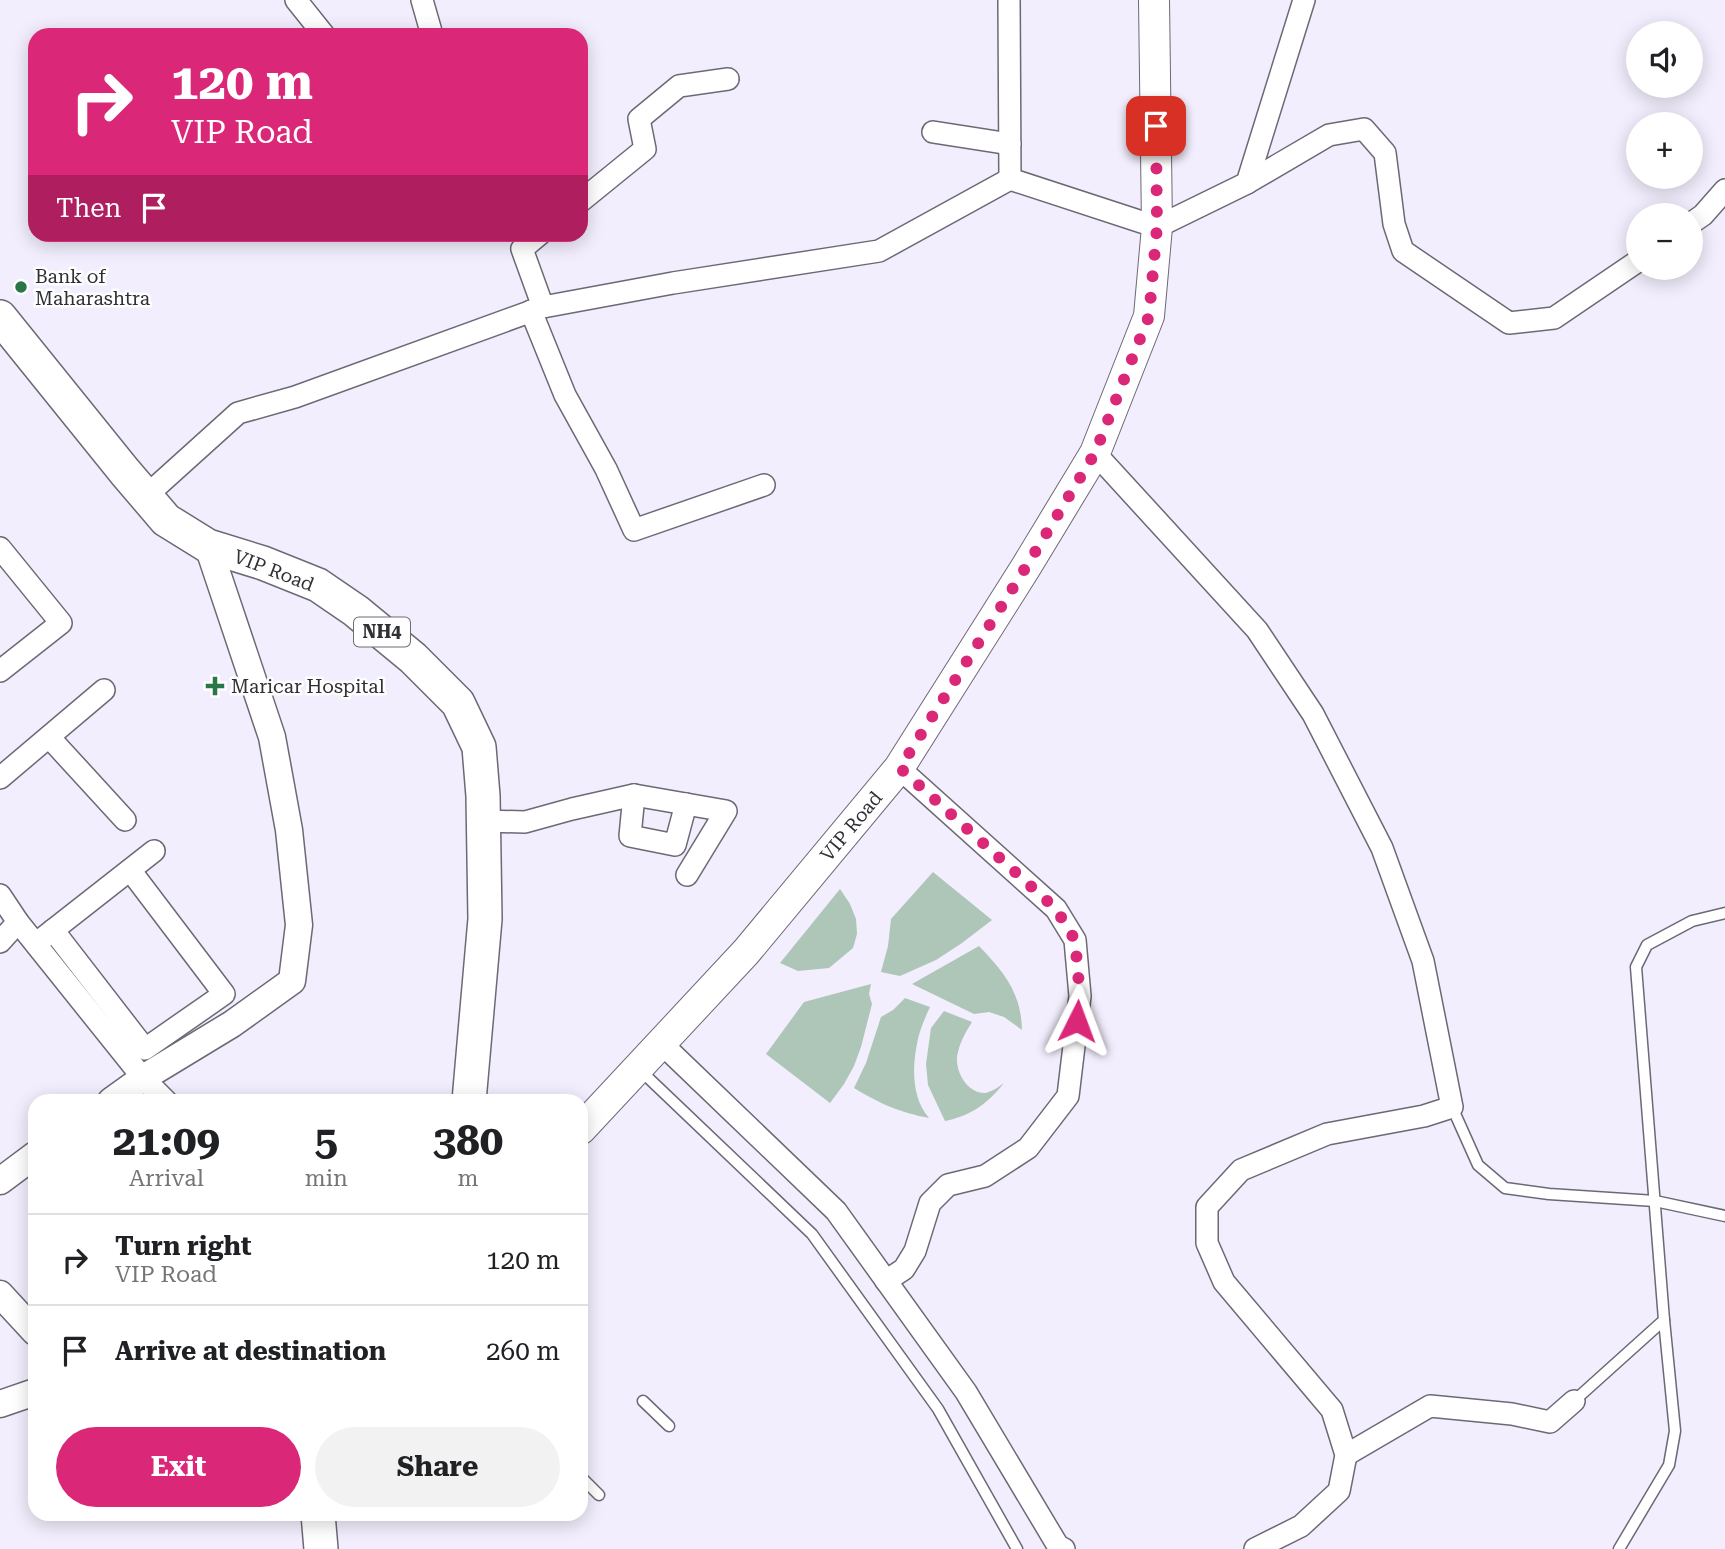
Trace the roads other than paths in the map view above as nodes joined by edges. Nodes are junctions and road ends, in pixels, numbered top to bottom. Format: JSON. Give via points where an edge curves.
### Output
{"nodes":[{"id":1,"x":296,"y":0,"type":"edge"},
{"id":2,"x":422,"y":0,"type":"edge"},
{"id":3,"x":1009,"y":0,"type":"edge"},
{"id":4,"x":1154,"y":0,"type":"edge"},
{"id":5,"x":1304,"y":0,"type":"edge"},
{"id":6,"x":318,"y":28,"type":"edge"},
{"id":7,"x":430,"y":28,"type":"edge"},
{"id":8,"x":727,"y":79,"type":"dead end"},
{"id":9,"x":933,"y":132,"type":"dead end"},
{"id":10,"x":1010,"y":144,"type":"junction"},
{"id":11,"x":1010,"y":180,"type":"junction"},
{"id":12,"x":1247,"y":183,"type":"junction"},
{"id":13,"x":1725,"y":190,"type":"edge"},
{"id":14,"x":588,"y":195,"type":"edge"},
{"id":15,"x":1703,"y":215,"type":"edge"},
{"id":16,"x":1157,"y":227,"type":"junction"},
{"id":17,"x":517,"y":242,"type":"edge"},
{"id":18,"x":1626,"y":269,"type":"edge"},
{"id":19,"x":537,"y":309,"type":"junction"},
{"id":20,"x":0,"y":317,"type":"edge"},
{"id":21,"x":1095,"y":453,"type":"junction"},
{"id":22,"x":764,"y":485,"type":"dead end"},
{"id":23,"x":146,"y":496,"type":"junction"},
{"id":24,"x":208,"y":546,"type":"junction"},
{"id":25,"x":2,"y":554,"type":"edge"},
{"id":26,"x":0,"y":671,"type":"edge"},
{"id":27,"x":104,"y":690,"type":"dead end"},
{"id":28,"x":49,"y":737,"type":"junction"},
{"id":29,"x":900,"y":768,"type":"junction"},
{"id":30,"x":0,"y":778,"type":"edge"},
{"id":31,"x":634,"y":795,"type":"junction"},
{"id":32,"x":686,"y":804,"type":"junction"},
{"id":33,"x":125,"y":820,"type":"dead end"},
{"id":34,"x":484,"y":821,"type":"junction"},
{"id":35,"x":154,"y":851,"type":"dead end"},
{"id":36,"x":130,"y":870,"type":"junction"},
{"id":37,"x":687,"y":875,"type":"dead end"},
{"id":38,"x":0,"y":895,"type":"edge"},
{"id":39,"x":1725,"y":913,"type":"edge"},
{"id":40,"x":18,"y":922,"type":"junction"},
{"id":41,"x":53,"y":930,"type":"junction"},
{"id":42,"x":0,"y":942,"type":"edge"},
{"id":43,"x":36,"y":944,"type":"junction"},
{"id":44,"x":661,"y":1043,"type":"junction"},
{"id":45,"x":638,"y":1068,"type":"junction"},
{"id":46,"x":143,"y":1078,"type":"junction"},
{"id":47,"x":121,"y":1094,"type":"edge"},
{"id":48,"x":159,"y":1094,"type":"edge"},
{"id":49,"x":470,"y":1094,"type":"edge"},
{"id":50,"x":1452,"y":1107,"type":"junction"},
{"id":51,"x":588,"y":1122,"type":"edge"},
{"id":52,"x":28,"y":1160,"type":"edge"},
{"id":53,"x":0,"y":1181,"type":"edge"},
{"id":54,"x":1655,"y":1200,"type":"junction"},
{"id":55,"x":1725,"y":1216,"type":"edge"},
{"id":56,"x":886,"y":1281,"type":"junction"},
{"id":57,"x":0,"y":1294,"type":"edge"},
{"id":58,"x":1664,"y":1320,"type":"junction"},
{"id":59,"x":28,"y":1324,"type":"edge"},
{"id":60,"x":28,"y":1394,"type":"edge"},
{"id":61,"x":643,"y":1401,"type":"dead end"},
{"id":62,"x":1574,"y":1401,"type":"joint"},
{"id":63,"x":0,"y":1404,"type":"edge"},
{"id":64,"x":669,"y":1426,"type":"dead end"},
{"id":65,"x":1346,"y":1455,"type":"junction"},
{"id":66,"x":588,"y":1484,"type":"edge"},
{"id":67,"x":599,"y":1495,"type":"dead end"},
{"id":68,"x":319,"y":1521,"type":"edge"},
{"id":69,"x":321,"y":1549,"type":"edge"},
{"id":70,"x":1017,"y":1549,"type":"edge"},
{"id":71,"x":1064,"y":1549,"type":"edge"},
{"id":72,"x":1255,"y":1549,"type":"edge"},
{"id":73,"x":1619,"y":1549,"type":"edge"}],
"edges":[{"from":1,"to":6,"type":"street"},
{"from":2,"to":7,"type":"street"},
{"from":3,"to":10,"type":"street"},
{"from":4,"to":16,"type":"main road","name":"VIP Road"},
{"from":5,"to":12,"type":"street"},
{"from":8,"to":14,"type":"street","via":[[680,86],[639,119],[645,149]]},
{"from":9,"to":10,"type":"street"},
{"from":10,"to":11,"type":"street"},
{"from":11,"to":16,"type":"street"},
{"from":11,"to":19,"type":"street","via":[[879,251]]},
{"from":12,"to":16,"type":"street"},
{"from":12,"to":18,"type":"street","via":[[1329,135],[1364,129],[1385,153],[1394,224],[1404,251],[1509,323],[1553,318]]},
{"from":13,"to":15,"type":"street"},
{"from":16,"to":21,"type":"main road","name":"VIP Road","via":[[1149,316]]},
{"from":17,"to":19,"type":"street"},
{"from":19,"to":22,"type":"street","via":[[565,396],[634,530]]},
{"from":19,"to":23,"type":"street","via":[[238,414]]},
{"from":20,"to":23,"type":"highway","name":"VIP Road","number":"NH4"},
{"from":21,"to":29,"type":"main road","name":"VIP Road"},
{"from":21,"to":50,"type":"street","via":[[1257,630],[1313,714],[1382,848],[1423,961]]},
{"from":23,"to":24,"type":"highway","name":"VIP Road","number":"NH4","via":[[166,520]]},
{"from":24,"to":34,"type":"highway","name":"VIP Road","number":"NH4","via":[[318,585],[413,658],[458,703],[479,747]]},
{"from":24,"to":46,"type":"street","via":[[272,737],[289,830],[299,925],[295,958],[292,981]]},
{"from":25,"to":26,"type":"street","via":[[61,623]]},
{"from":27,"to":28,"type":"street"},
{"from":28,"to":30,"type":"street"},
{"from":28,"to":33,"type":"street"},
{"from":29,"to":44,"type":"main road","name":"VIP Road","via":[[746,952]]},
{"from":29,"to":56,"type":"street","via":[[1056,909],[1075,940],[1080,996],[1068,1096],[1027,1148],[985,1176],[948,1185],[930,1203],[915,1251],[904,1269]]},
{"from":31,"to":32,"type":"street"},
{"from":31,"to":32,"type":"street","via":[[630,836],[676,845]]},
{"from":31,"to":34,"type":"street","via":[[525,821]]},
{"from":32,"to":37,"type":"street","via":[[726,811]]},
{"from":34,"to":49,"type":"highway","name":"VIP Road","number":"NH4","via":[[485,919]]},
{"from":35,"to":36,"type":"street"},
{"from":36,"to":41,"type":"street"},
{"from":36,"to":41,"type":"street","via":[[224,994],[145,1049]]},
{"from":38,"to":40,"type":"street"},
{"from":39,"to":54,"type":"lane","via":[[1692,921],[1647,945],[1636,967]]},
{"from":40,"to":42,"type":"street"},
{"from":40,"to":43,"type":"street"},
{"from":41,"to":43,"type":"street"},
{"from":43,"to":46,"type":"street"},
{"from":44,"to":45,"type":"main road","name":"VIP Road"},
{"from":44,"to":56,"type":"street","via":[[836,1211]]},
{"from":45,"to":51,"type":"main road","name":"VIP Road"},
{"from":45,"to":70,"type":"lane","via":[[812,1234],[938,1409]]},
{"from":46,"to":47,"type":"street"},
{"from":46,"to":48,"type":"street"},
{"from":50,"to":54,"type":"lane","via":[[1478,1165],[1506,1188]]},
{"from":50,"to":65,"type":"street","via":[[1327,1134],[1241,1170],[1207,1207],[1207,1243],[1224,1282],[1332,1410]]},
{"from":52,"to":53,"type":"street"},
{"from":54,"to":55,"type":"lane"},
{"from":54,"to":58,"type":"lane"},
{"from":56,"to":71,"type":"street","via":[[965,1392]]},
{"from":57,"to":59,"type":"street"},
{"from":58,"to":62,"type":"lane"},
{"from":58,"to":73,"type":"lane","via":[[1675,1431],[1670,1465]]},
{"from":60,"to":63,"type":"street"},
{"from":61,"to":64,"type":"lane"},
{"from":62,"to":65,"type":"street","via":[[1550,1422],[1430,1406]]},
{"from":65,"to":72,"type":"street","via":[[1339,1491],[1301,1527]]},
{"from":66,"to":67,"type":"lane"},
{"from":68,"to":69,"type":"highway"}]}
